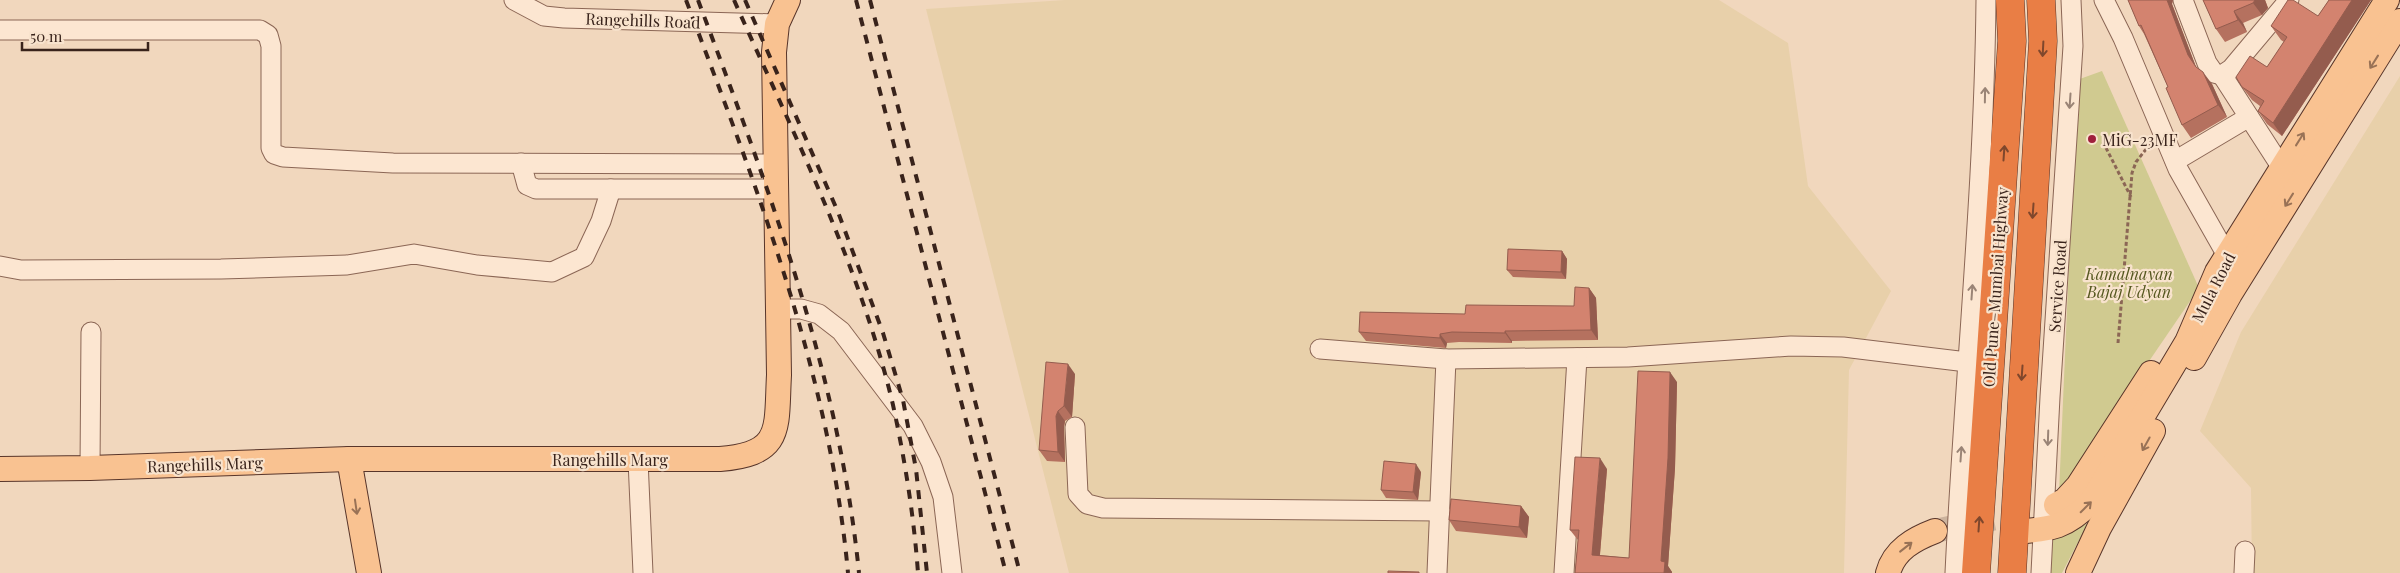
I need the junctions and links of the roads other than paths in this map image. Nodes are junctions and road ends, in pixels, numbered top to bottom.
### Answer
1 (514, 0) edge
2 (788, 0) edge
3 (1986, 0) edge
4 (2010, 0) edge
5 (2041, 0) edge
6 (2072, 0) edge
7 (2104, 0) edge
8 (2183, 0) edge
9 (2387, 0) edge
10 (2285, 2) edge
11 (2400, 21) edge
12 (777, 24) junction
13 (0, 30) edge
14 (2222, 75) junction
15 (2249, 116) junction
16 (2175, 161) junction
17 (521, 163) junction
18 (776, 164) junction
19 (2282, 168) junction
20 (611, 189) junction
21 (776, 189) junction
22 (2228, 255) junction
23 (0, 266) edge
24 (2238, 280) junction
25 (2208, 292) junction
26 (778, 309) junction
27 (91, 332) dead end
28 (1320, 349) dead end
29 (1577, 358) junction
30 (1446, 359) junction
31 (1967, 362) junction
32 (1075, 427) dead end
33 (349, 459) junction
34 (638, 460) junction
35 (90, 468) junction
36 (0, 469) edge
37 (2056, 505) tunnel mouth
38 (1440, 511) junction
39 (2044, 530) junction
40 (1935, 531) tunnel mouth
41 (2013, 532) junction
42 (2245, 551) dead end
43 (368, 573) edge
44 (643, 573) edge
45 (952, 573) edge
46 (1437, 573) edge
47 (1564, 573) edge
48 (1888, 573) edge
49 (1955, 573) edge
50 (1976, 573) edge
51 (2012, 573) edge
52 (2041, 573) edge
53 (2078, 573) edge
54 (2244, 573) edge

1 - 12 street, Rangehills Road
2 - 12 main road, Rangehills Marg
31 -> 3 street
50 -> 4 highway, Old Pune–Mumbai Highway
5 -> 41 highway, Old Pune–Mumbai Highway
6 -> 39 street, Service Road
7 - 16 street
8 - 14 street
19 -> 9 main road, Mula Road
10 - 14 street
11 -> 24 main road
12 - 18 main road, Rangehills Marg
13 - 17 street
14 - 15 street
15 - 16 street
15 - 19 street
16 - 22 street
17 - 18 street
17 - 20 street
18 - 21 main road, Rangehills Marg
19 - 22 main road, Mula Road
20 - 21 street
20 - 23 street
21 - 26 main road, Rangehills Marg
22 - 24 street
22 - 25 main road, Mula Road
24 -> 53 main road
25 - 37 main road
39 -> 25 main road, Mula Road
26 - 34 main road, Rangehills Marg
26 - 45 street
27 - 35 street
28 - 30 street
29 - 30 street
29 - 31 street
29 - 47 street
30 - 38 street
49 -> 31 street
32 - 38 street
33 - 34 main road, Rangehills Marg
33 - 35 main road, Rangehills Marg
33 -> 43 main road
34 - 44 street
35 - 36 main road, Rangehills Marg
38 - 46 street
39 - 41 main road, Mula Road
39 - 52 street, Service Road
48 -> 40 main road
41 - 51 highway, Old Pune–Mumbai Highway
42 - 54 street

